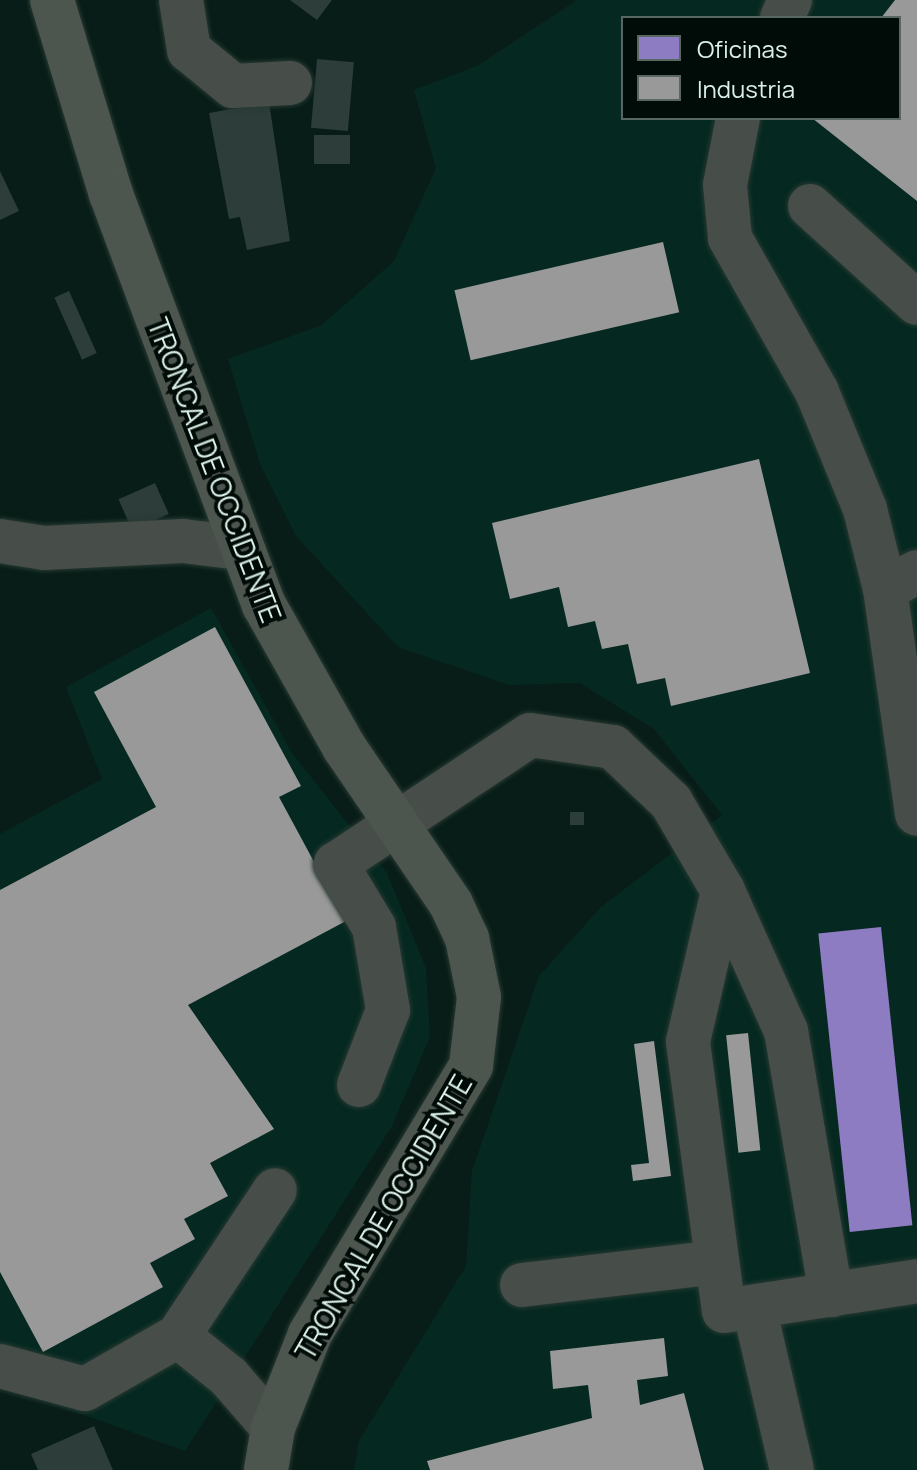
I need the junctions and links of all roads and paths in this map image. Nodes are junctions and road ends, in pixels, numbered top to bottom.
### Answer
1 (181, 0) edge
2 (57, 2) edge
3 (290, 83) dead end
4 (738, 120) edge
5 (810, 206) dead end
6 (917, 303) edge
7 (0, 541) edge
8 (240, 548) junction
9 (901, 580) edge
10 (917, 814) edge
11 (395, 820) junction
12 (723, 891) junction
13 (359, 1085) dead end
14 (275, 1190) dead end
15 (717, 1262) junction
16 (917, 1281) edge
17 (522, 1285) dead end
18 (831, 1295) junction
19 (754, 1307) junction
20 (178, 1336) junction
21 (0, 1366) edge
22 (269, 1449) edge
23 (792, 1470) edge

1 - 3 lane
2 - 8 main road, TRONCAL DE OCCIDENTE
4 - 9 lane
5 - 6 lane
7 - 8 lane
8 - 11 main road, TRONCAL DE OCCIDENTE
9 - 10 lane
11 - 12 lane
11 - 13 lane
11 - 22 main road, TRONCAL DE OCCIDENTE
12 - 15 lane
12 - 18 lane
14 - 20 lane
15 - 17 lane
15 - 19 lane
16 - 18 lane
18 - 19 lane
19 - 23 lane
20 - 21 lane
20 - 22 lane

